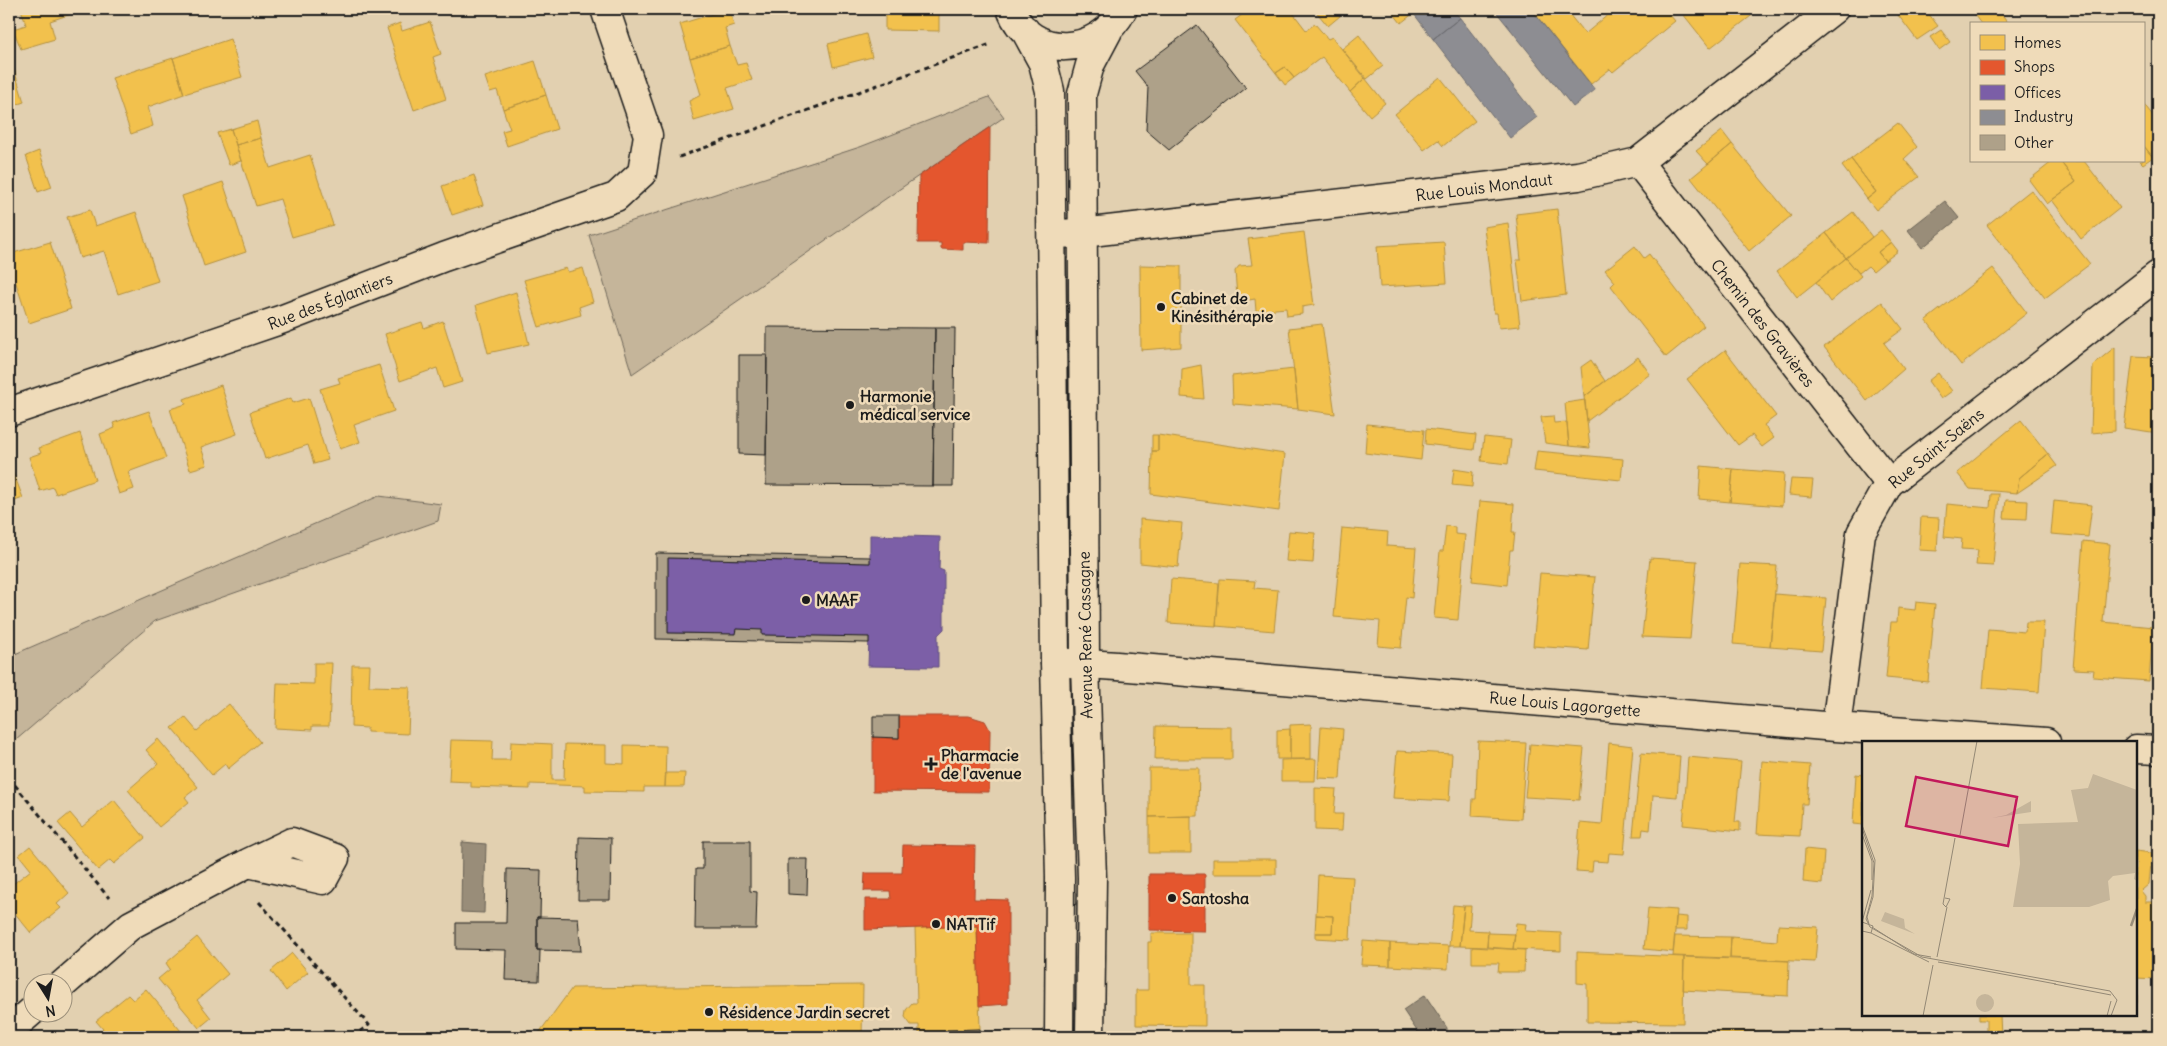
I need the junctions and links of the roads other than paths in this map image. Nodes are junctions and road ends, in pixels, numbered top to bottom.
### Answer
1 (605, 9) edge
2 (1834, 9) edge
3 (1018, 19) edge
4 (1116, 20) edge
5 (1638, 162) junction
6 (1082, 233) junction
7 (1053, 234) junction
8 (2158, 275) edge
9 (9, 412) edge
10 (1889, 483) junction
11 (1055, 662) junction
12 (1085, 664) junction
13 (1836, 727) junction
14 (2032, 741) edge
15 (2137, 749) edge
16 (2158, 750) edge
17 (240, 867) road end
18 (72, 976) edge
19 (22, 1020) edge
20 (9, 1031) edge
21 (1059, 1037) edge
22 (1090, 1037) edge

1 - 9 street, Rue des Églantiers
2 - 5 street, Rue Louis Mondaut
3 - 4 street, Avenue René Cassagne
3 - 7 street, Avenue René Cassagne
4 - 6 street, Avenue René Cassagne
5 - 6 street, Rue Louis Mondaut
5 - 10 street, Chemin des Gravières
6 - 7 street
6 - 12 street, Avenue René Cassagne
7 - 11 street, Avenue René Cassagne
8 - 10 street, Rue Saint-Saëns
10 - 13 street, Rue Saint-Saëns
11 - 12 street, Rue Louis Lagorgette
11 - 21 street, Avenue René Cassagne
12 - 13 street, Rue Louis Lagorgette
12 - 22 street, Avenue René Cassagne
13 - 14 street, Rue Louis Lagorgette
15 - 16 street
17 - 18 street
19 - 20 street

